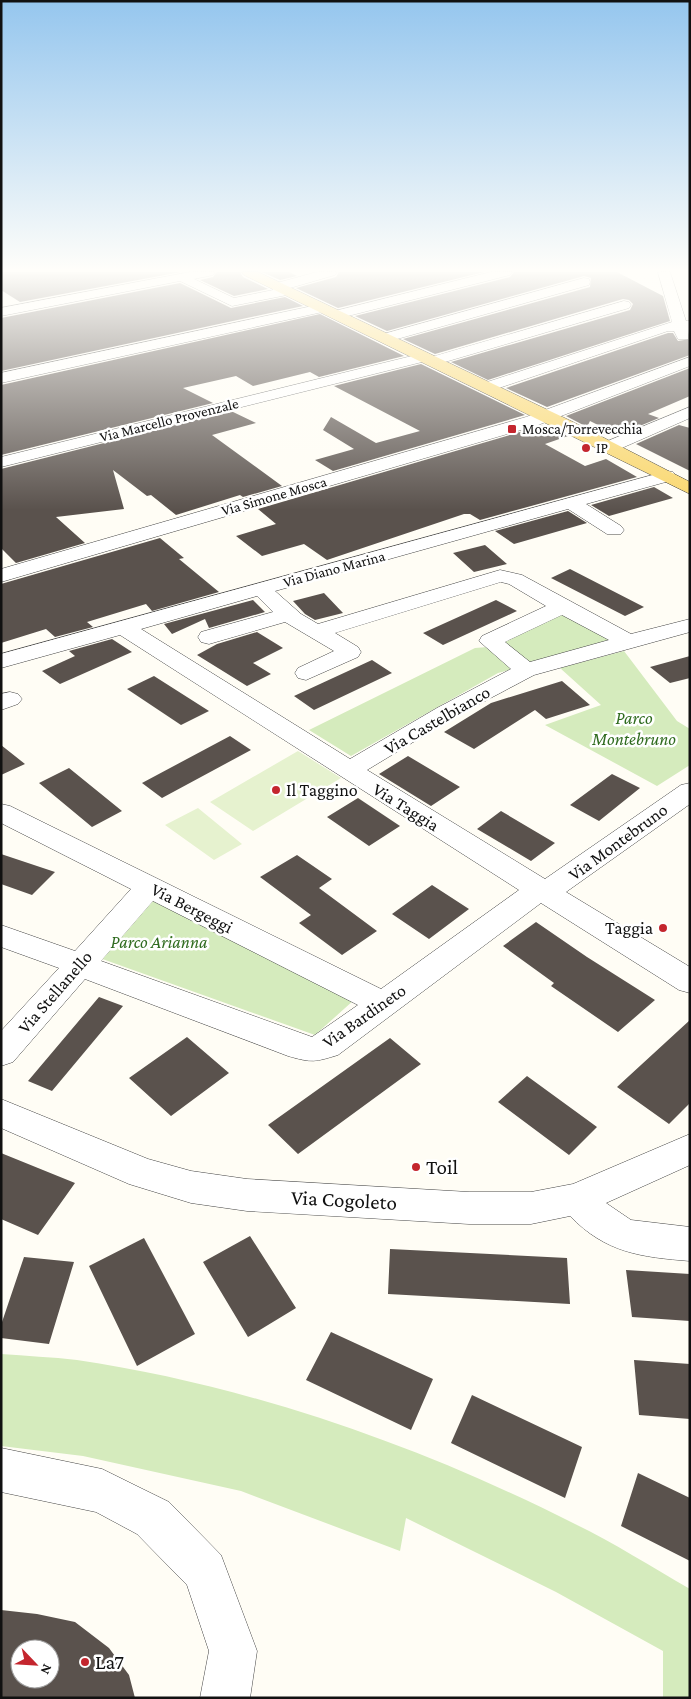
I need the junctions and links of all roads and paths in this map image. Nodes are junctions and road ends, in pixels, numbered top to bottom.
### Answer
1 (123, 351) edge
2 (412, 351) edge
3 (455, 351) edge
4 (611, 351) edge
5 (428, 359) junction
6 (690, 361) edge
7 (1, 378) edge
8 (487, 387) junction
9 (690, 412) edge
10 (546, 416) junction
11 (608, 447) junction
12 (1, 462) edge
13 (667, 476) junction
14 (689, 488) edge
15 (571, 503) junction
16 (614, 530) dead end
17 (1, 576) edge
18 (261, 589) junction
19 (562, 606) junction
20 (287, 615) junction
21 (690, 625) edge
22 (125, 628) junction
23 (317, 631) junction
24 (209, 637) dead end
25 (627, 641) junction
26 (1, 661) edge
27 (526, 670) junction
28 (306, 674) dead end
29 (348, 771) junction
30 (690, 791) edge
31 (1, 812) edge
32 (150, 886) junction
33 (545, 891) junction
34 (2, 928) edge
35 (80, 963) junction
36 (690, 982) edge
37 (383, 1004) junction
38 (1, 1053) edge
39 (1, 1113) edge
40 (690, 1149) edge
41 (577, 1199) junction
42 (690, 1244) edge
43 (1, 1470) edge
44 (225, 1698) edge

1 - 7 street
2 - 5 main road
3 - 5 street, Via Marcello Provenzale
4 - 8 street
5 - 8 main road
5 - 12 street, Via Marcello Provenzale
6 - 10 street, Via Simone Mosca
8 - 10 main road
9 - 11 street
10 - 11 main road
10 - 17 street, Via Simone Mosca
11 - 13 main road
13 - 14 main road
13 - 15 street, Via Diano Marina
15 - 16 street
15 - 18 street, Via Diano Marina
18 - 20 street
18 - 22 street, Via Diano Marina
19 - 23 street
19 - 25 street
19 - 27 street
20 - 23 street
20 - 24 street
21 - 25 street, Via Castelbianco
22 - 26 street, Via Diano Marina
22 - 29 street, Via Taggia
23 - 28 street
25 - 27 street, Via Castelbianco
27 - 29 street, Via Castelbianco
29 - 33 street, Via Taggia
30 - 33 street, Via Montebruno
31 - 32 street, Via Bergeggi
32 - 35 street, Via Stellanello
32 - 37 street, Via Bergeggi
33 - 36 street, Via Taggia
33 - 37 street, Via Bardineto
34 - 35 street, Via Bardineto
35 - 37 street, Via Bardineto
35 - 38 street, Via Stellanello
39 - 41 street, Via Cogoleto
40 - 41 street, Via Cogoleto
41 - 42 street
43 - 44 street

